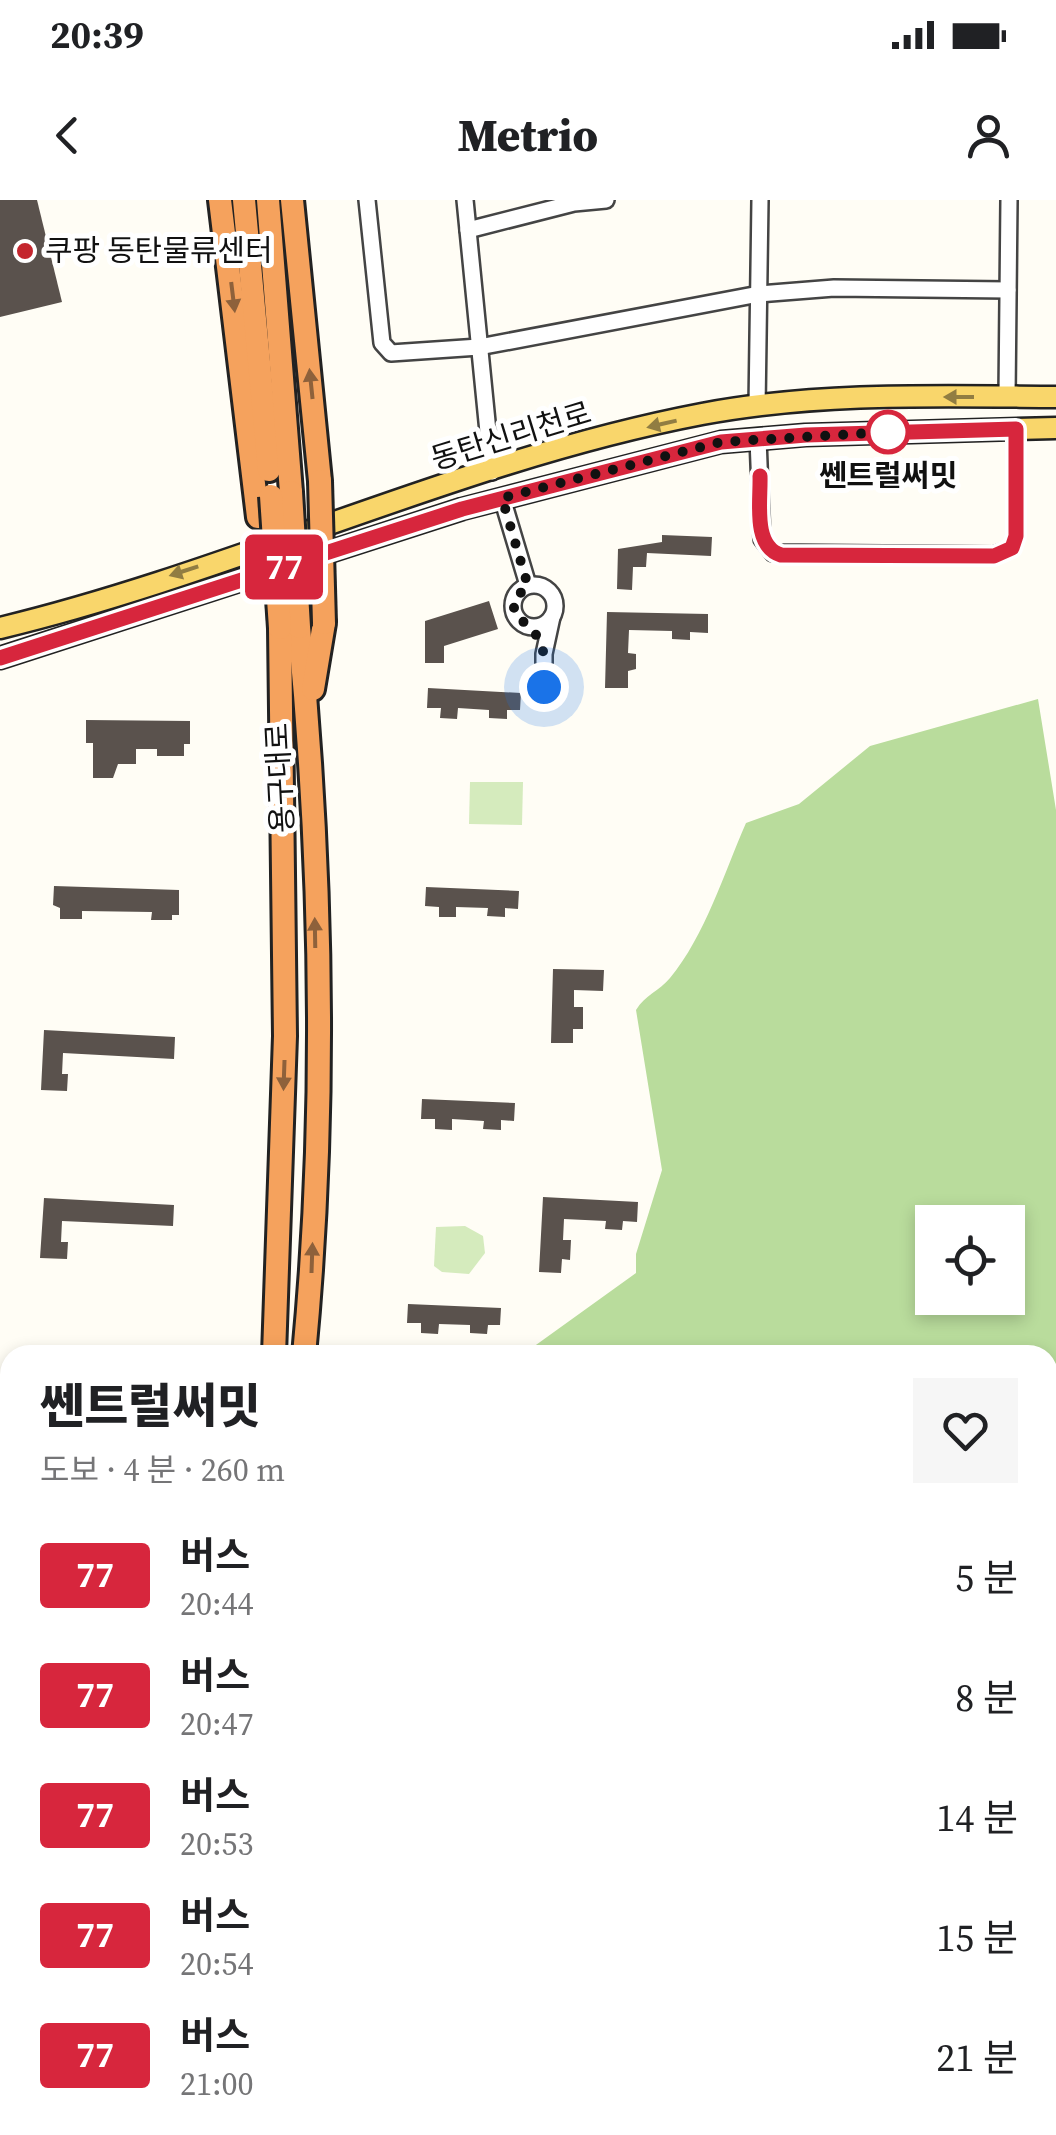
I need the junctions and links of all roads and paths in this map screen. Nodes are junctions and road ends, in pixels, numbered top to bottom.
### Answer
1 (220, 200) edge
2 (244, 200) edge
3 (268, 200) edge
4 (292, 200) edge
5 (368, 200) edge
6 (465, 200) edge
7 (606, 200) edge
8 (760, 200) edge
9 (1009, 200) edge
10 (468, 230) junction
11 (1008, 290) junction
12 (759, 294) junction
13 (479, 347) junction
14 (1007, 396) junction
15 (1056, 397) edge
16 (758, 407) junction
17 (1056, 428) edge
18 (1016, 429) junction
19 (758, 439) junction
20 (492, 472) junction
21 (273, 496) junction
22 (502, 498) junction
23 (528, 586) junction
24 (552, 616) junction
25 (528, 626) junction
26 (0, 628) edge
27 (282, 628) junction
28 (544, 654) junction
29 (0, 658) edge
30 (544, 687) dead end
31 (308, 716) junction
32 (274, 1345) edge
33 (305, 1345) edge

1 -> 21 highway
2 - 21 highway, 용구대로
3 - 21 highway, 용구대로
31 -> 4 highway, bridge
5 - 13 street
6 - 10 street
7 - 10 street
8 - 12 street
9 - 11 street
10 - 13 street
11 - 12 street
11 - 14 street
12 - 13 street
12 - 16 street
13 - 20 street
14 - 15 main road, 동탄신리천로
14 -> 16 main road, 동탄신리천로
16 -> 20 main road, 동탄신리천로
17 - 18 main road, 동탄신리천로
18 - 19 main road, 동탄신리천로
18 - 19 street
19 - 22 main road, 동탄신리천로
20 - 22 main road
20 -> 26 main road, 동탄신리천로
21 - 27 highway, 용구대로, bridge
21 - 27 highway
22 - 23 street
22 - 29 main road, 동탄신리천로
23 - 24 street
23 - 25 street
24 - 25 street
24 - 28 street
25 - 28 street
27 - 31 highway, 용구대로
27 -> 32 highway, 용구대로
28 - 30 street
33 -> 31 highway, 용구대로

